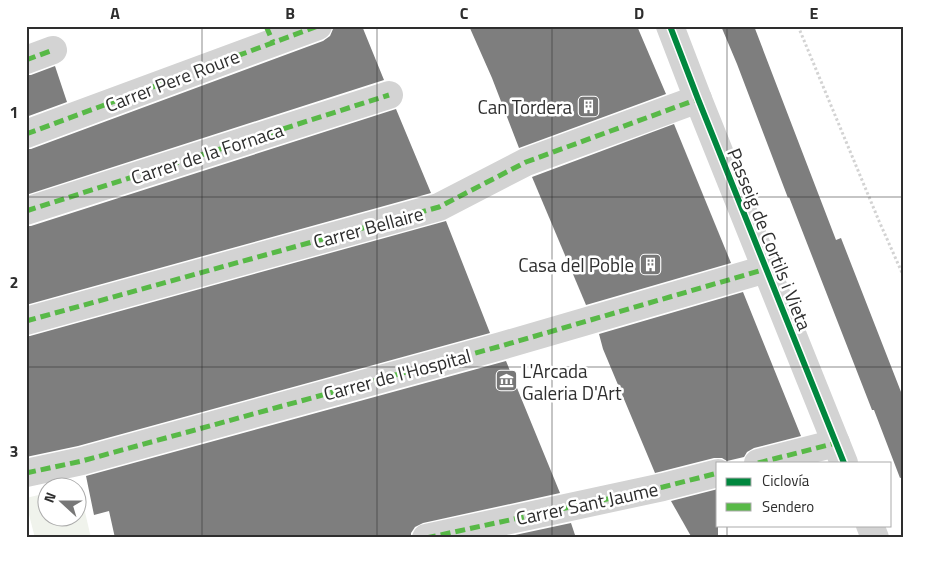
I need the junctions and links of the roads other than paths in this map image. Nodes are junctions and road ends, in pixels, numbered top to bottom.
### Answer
1 (318, 26) edge
2 (670, 26) edge
3 (269, 34) edge
4 (53, 50) dead end
5 (26, 60) edge
6 (389, 96) dead end
7 (698, 99) junction
8 (26, 134) edge
9 (26, 211) edge
10 (766, 269) junction
11 (26, 321) edge
12 (840, 453) edge
13 (766, 462) edge
14 (26, 473) edge
15 (716, 474) edge
16 (870, 526) edge
17 (426, 538) edge
18 (875, 538) edge

1 - 3 street, Carrer Pere Roure
2 - 7 street, Passeig de Cortils i Vieta
3 - 8 street, Carrer Pere Roure
4 - 5 street
6 - 9 street, Carrer de la Fornaca
7 - 10 street, Passeig de Cortils i Vieta
7 - 11 street, Carrer Bellaire
10 - 12 street, Passeig de Cortils i Vieta
10 - 14 street, Carrer de l'Hospital
12 - 13 street
15 - 17 street, Carrer Sant Jaume
16 - 18 street

